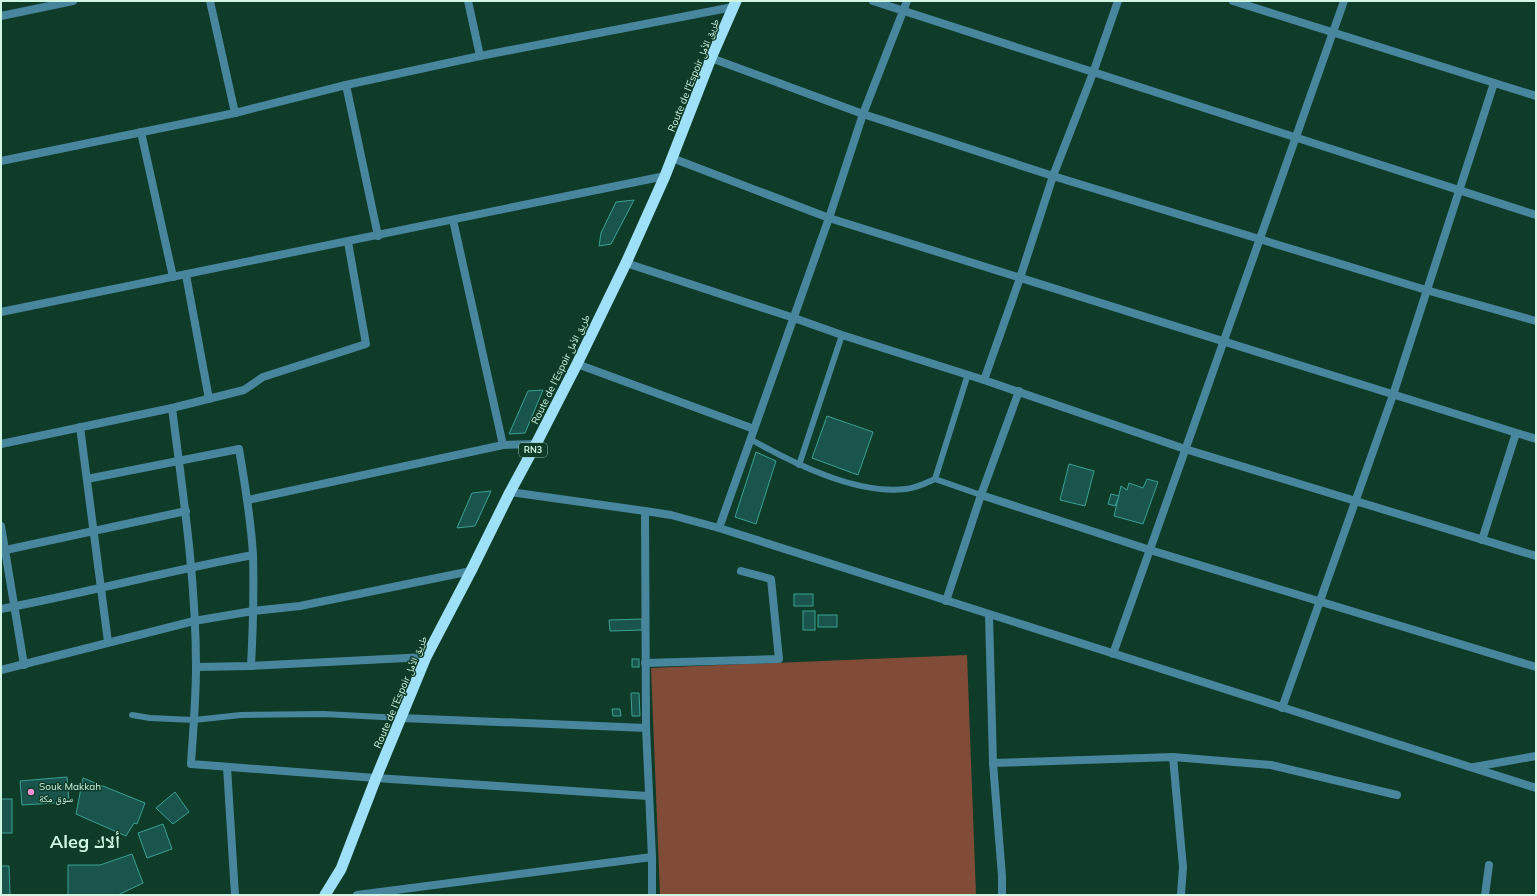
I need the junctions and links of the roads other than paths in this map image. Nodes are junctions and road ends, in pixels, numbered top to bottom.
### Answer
1 (73, 1) edge
2 (210, 1) edge
3 (468, 1) edge
4 (873, 1) edge
5 (907, 1) edge
6 (1118, 1) edge
7 (1234, 1) edge
8 (1344, 1) edge
9 (735, 4) edge
10 (903, 11) junction
11 (1, 16) edge
12 (1332, 32) junction
13 (480, 56) junction
14 (711, 58) junction
15 (1093, 73) junction
16 (1494, 83) junction
17 (346, 85) junction
18 (1536, 96) edge
19 (235, 113) junction
20 (863, 114) junction
21 (141, 132) junction
22 (1295, 138) junction
23 (672, 158) junction
24 (1, 161) edge
25 (665, 176) junction
26 (1053, 176) junction
27 (1459, 190) junction
28 (1536, 215) edge
29 (829, 218) junction
30 (454, 220) junction
31 (378, 236) junction
32 (1259, 238) junction
33 (348, 242) junction
34 (626, 263) junction
35 (186, 275) junction
36 (173, 277) junction
37 (1020, 278) junction
38 (1426, 290) junction
39 (1, 312) edge
40 (794, 318) junction
41 (1536, 321) edge
42 (842, 335) junction
43 (1223, 341) junction
44 (577, 364) junction
45 (968, 374) junction
46 (984, 380) junction
47 (1019, 391) junction
48 (1393, 395) junction
49 (210, 399) junction
50 (172, 408) junction
51 (80, 428) junction
52 (754, 429) junction
53 (1516, 432) junction
54 (750, 439) junction
55 (1536, 439) edge
56 (1, 444) edge
57 (536, 444) junction
58 (503, 445) junction
59 (1185, 449) junction
60 (179, 461) junction
61 (800, 465) junction
62 (87, 479) junction
63 (935, 479) junction
64 (510, 492) junction
65 (981, 495) junction
66 (248, 500) junction
67 (1356, 502) junction
68 (186, 511) junction
69 (645, 511) junction
70 (1, 526) edge
71 (719, 528) junction
72 (94, 531) junction
73 (1482, 540) junction
74 (3, 550) edge
75 (1150, 550) junction
76 (253, 555) junction
77 (1536, 556) edge
78 (191, 567) junction
79 (471, 571) junction
80 (741, 571) dead end
81 (101, 589) junction
82 (946, 601) junction
83 (1320, 602) junction
84 (15, 606) junction
85 (1, 609) edge
86 (253, 611) junction
87 (989, 615) junction
88 (194, 621) junction
89 (108, 642) junction
90 (1113, 654) junction
91 (426, 657) junction
92 (645, 663) junction
93 (24, 665) junction
94 (251, 666) junction
95 (196, 667) junction
96 (1536, 667) edge
97 (1, 670) edge
98 (1282, 708) junction
99 (132, 715) dead end
100 (401, 718) junction
101 (194, 720) junction
102 (646, 728) junction
103 (1536, 756) edge
104 (1173, 757) junction
105 (993, 763) junction
106 (227, 767) junction
107 (1472, 767) junction
108 (376, 778) junction
109 (1536, 788) edge
110 (1397, 795) dead end
111 (648, 796) junction
112 (652, 857) junction
113 (1489, 866) dead end
114 (235, 895) edge
115 (325, 895) edge
116 (357, 895) edge
117 (652, 895) edge
118 (1002, 895) edge
119 (1181, 895) edge
120 (1485, 895) edge

1 - 11 street
2 - 19 street
3 - 13 street
4 - 10 street
5 - 10 street
6 - 15 street
7 - 12 street
8 - 12 street
9 - 13 street
9 - 14 highway, Route de l’Espoir طريق الأمل / RN3
10 - 15 street
10 - 20 street
12 - 16 street
12 - 22 street
13 - 17 street
14 - 20 street
14 - 23 highway, Route de l’Espoir طريق الأمل / RN3
15 - 22 street
15 - 26 street
16 - 18 street
16 - 27 street
17 - 19 street
17 - 31 street
19 - 21 street
20 - 26 street
20 - 29 street
21 - 24 street
21 - 36 street
22 - 27 street
22 - 32 street
23 - 25 highway, Route de l’Espoir طريق الأمل / RN3
23 - 29 street
25 - 30 street
25 - 34 highway, Route de l’Espoir طريق الأمل / RN3
26 - 32 street
26 - 37 street
27 - 28 street
27 - 38 street
29 - 37 street
29 - 40 street
30 - 31 street
30 - 58 street
31 - 33 street
32 - 38 street
32 - 43 street
33 - 35 street
33 - 49 street
34 - 40 street
34 - 44 highway, Route de l’Espoir طريق الأمل / RN3
35 - 36 street
35 - 49 street
36 - 39 street
37 - 43 street
37 - 46 street
38 - 41 street
38 - 48 street
40 - 42 street
40 - 52 street
42 - 45 street
42 - 61 lane
43 - 48 street
43 - 59 street
44 - 52 street
44 - 57 highway, Route de l’Espoir طريق الأمل / RN3
45 - 46 street
45 - 63 lane
46 - 47 street
47 - 59 street
47 - 65 street
48 - 53 street
48 - 67 street
49 - 50 street
50 - 51 street
50 - 60 street
51 - 56 street
51 - 62 street
52 - 54 street
53 - 55 street
53 - 73 street
54 - 61 lane
54 - 71 street
57 - 58 street
57 - 64 highway, Route de l’Espoir طريق الأمل / RN3
58 - 66 street
59 - 67 street
59 - 75 street
60 - 62 street
60 - 66 street
60 - 68 street
61 - 63 lane
62 - 72 street
63 - 65 lane
64 - 69 street
64 - 79 highway, Route de l’Espoir طريق الأمل / RN3
65 - 75 street
65 - 82 street
66 - 76 street
67 - 73 street
67 - 83 street
68 - 72 street
68 - 78 street
69 - 71 street
69 - 92 street
70 - 74 street
71 - 82 street
72 - 74 street
72 - 81 street
73 - 77 street
74 - 84 street
75 - 83 street
75 - 90 street
76 - 78 street
76 - 86 street
78 - 81 street
78 - 88 street
79 - 86 street
79 - 91 highway, Route de l’Espoir طريق الأمل / RN3
80 - 92 street
81 - 84 street
81 - 89 street
82 - 87 street
83 - 96 street
83 - 98 street
84 - 85 street
84 - 93 street
86 - 88 street
86 - 94 street
87 - 90 street
87 - 105 street
88 - 89 street
88 - 95 street
89 - 93 street
90 - 98 street
91 - 94 street
91 - 100 highway, Route de l’Espoir طريق الأمل / RN3
92 - 102 street
93 - 97 street
94 - 95 street
95 - 101 street
98 - 107 street
99 - 101 lane
100 - 101 lane
100 - 102 street
100 - 108 highway, Route de l’Espoir طريق الأمل / RN3
101 - 106 street
102 - 111 street
103 - 107 street
104 - 105 street
104 - 110 street
104 - 119 street
105 - 118 street
106 - 108 street
106 - 114 street
107 - 109 street
108 - 111 street
108 - 115 highway, Route de l’Espoir طريق الأمل / RN3
111 - 112 street
112 - 116 street
112 - 117 street
113 - 120 street

